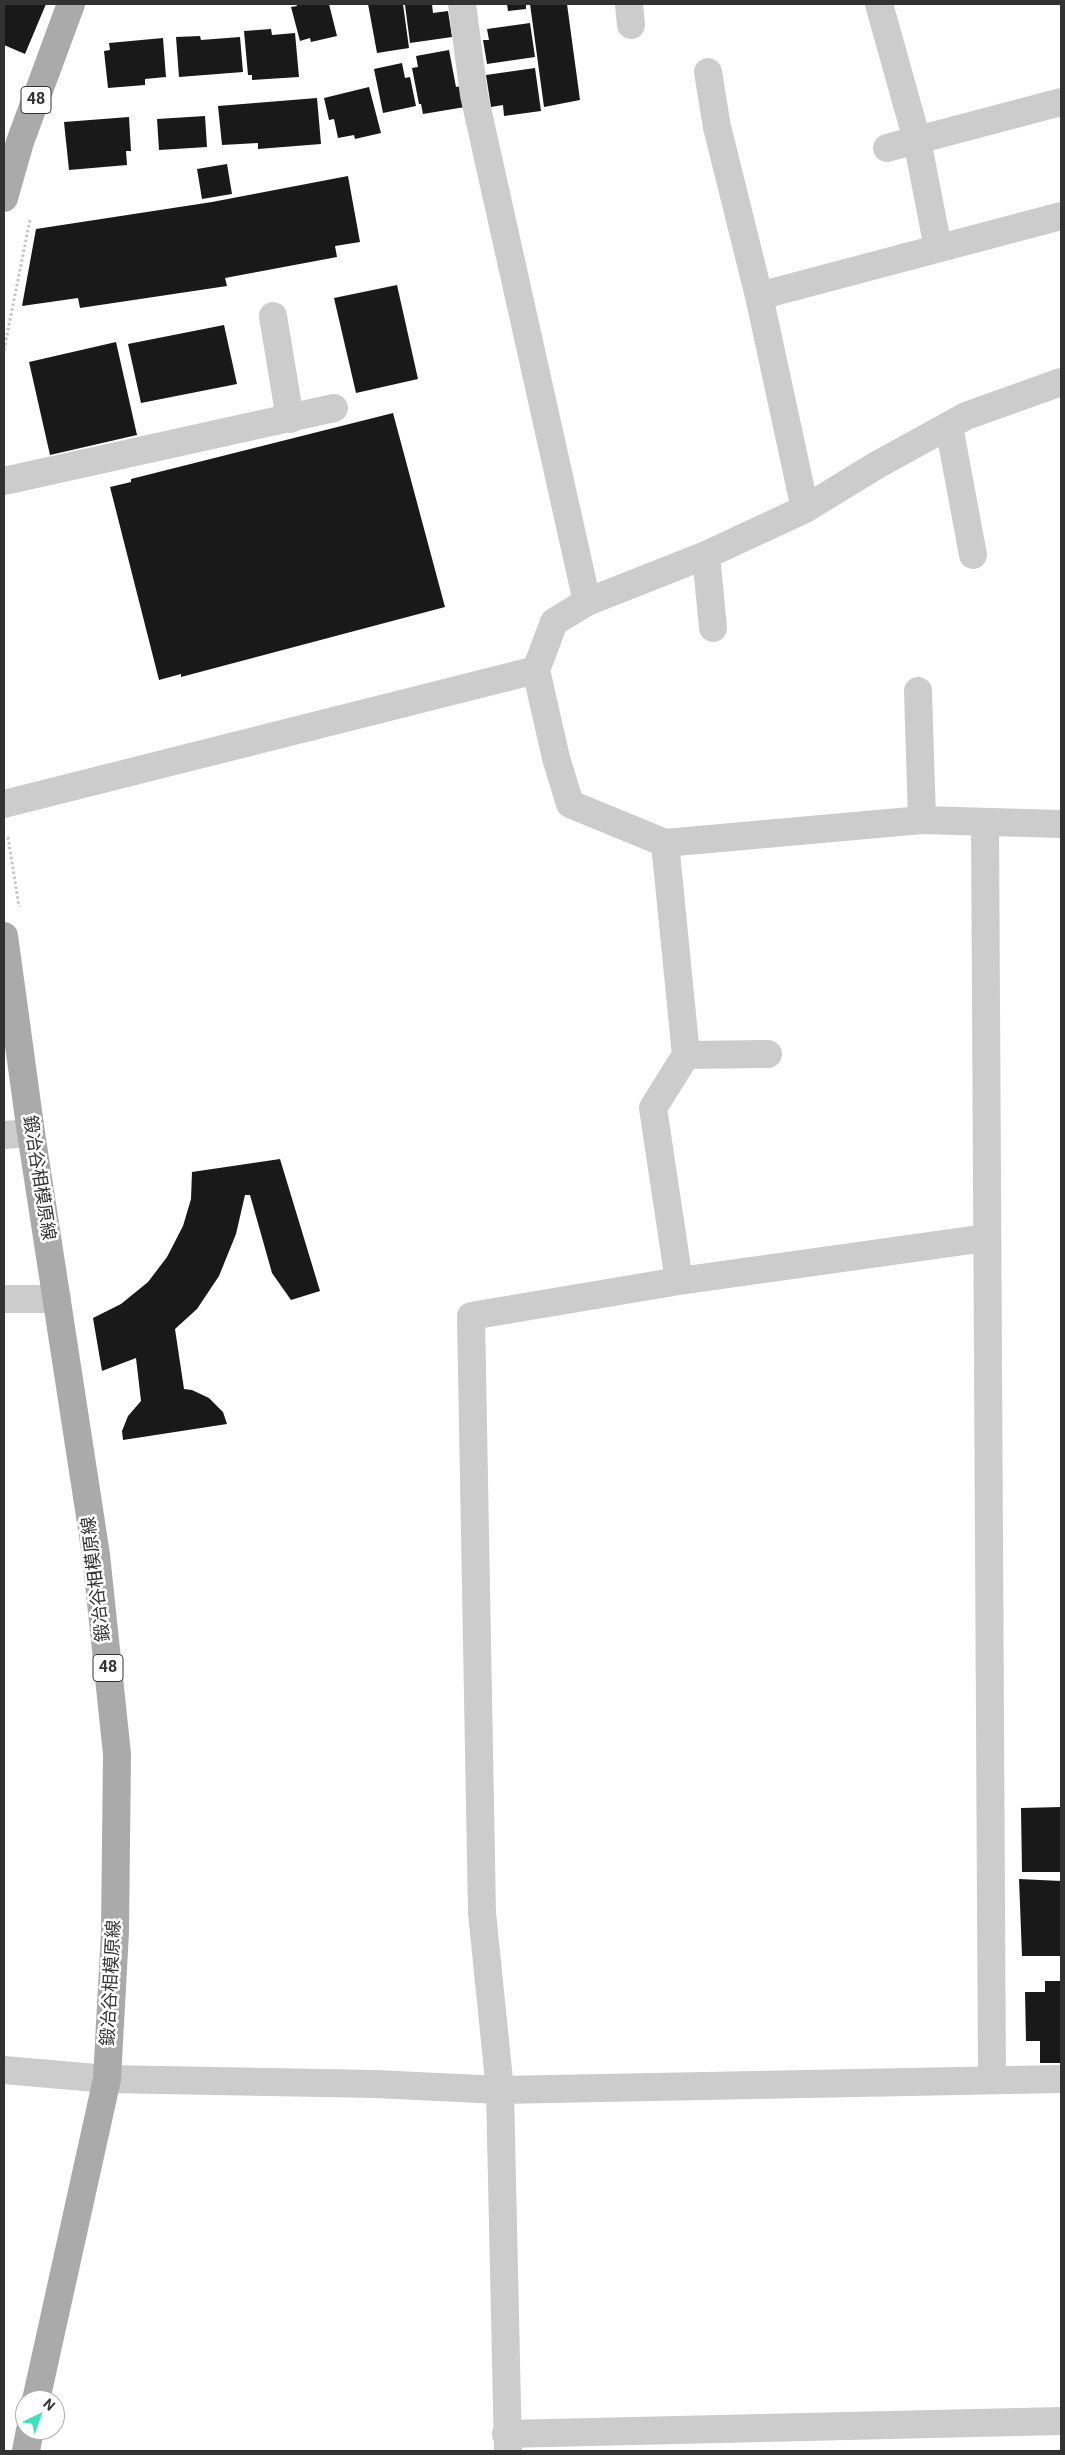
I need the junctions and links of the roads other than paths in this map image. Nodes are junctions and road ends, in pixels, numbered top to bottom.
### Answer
1 (71, 4) edge
2 (462, 4) edge
3 (879, 4) edge
4 (708, 72) dead end
5 (1061, 102) edge
6 (917, 140) junction
7 (887, 148) dead end
8 (4, 198) edge
9 (1061, 216) edge
10 (938, 248) junction
11 (759, 296) junction
12 (273, 316) dead end
13 (1061, 382) edge
14 (334, 408) dead end
15 (290, 419) junction
16 (948, 426) junction
17 (4, 481) edge
18 (805, 509) junction
19 (706, 555) junction
20 (973, 555) dead end
21 (587, 602) junction
22 (713, 628) dead end
23 (536, 670) junction
24 (918, 691) dead end
25 (4, 804) edge
26 (922, 820) junction
27 (985, 823) junction
28 (1061, 824) edge
29 (665, 842) junction
30 (4, 936) edge
31 (768, 1054) dead end
32 (686, 1055) junction
33 (31, 1133) junction
34 (4, 1135) edge
35 (986, 1238) junction
36 (679, 1281) junction
37 (57, 1299) junction
38 (4, 1300) edge
39 (4, 2070) edge
40 (107, 2079) junction
41 (992, 2079) junction
42 (1061, 2079) edge
43 (500, 2090) junction
44 (38, 2390) edge
45 (1061, 2421) edge
46 (507, 2443) edge

1 - 8 main road, 48
2 - 21 street
3 - 6 street
4 - 11 street
5 - 6 street
6 - 7 street
6 - 10 street
9 - 10 street
10 - 11 street
11 - 18 street
12 - 15 street
13 - 16 street
14 - 15 street
15 - 17 street
16 - 18 street
16 - 20 street
18 - 19 street
19 - 21 street
19 - 22 street
21 - 23 street
23 - 25 street
23 - 29 street
24 - 26 street
26 - 27 street
26 - 29 street
27 - 28 street
27 - 35 street
29 - 32 street
30 - 33 main road, 鍛冶谷相模原線 / 48
31 - 32 street
32 - 36 street
33 - 34 street
33 - 37 main road, 鍛冶谷相模原線 / 48
35 - 36 street
35 - 41 street
36 - 43 street
37 - 38 street
37 - 40 main road, 鍛冶谷相模原線 / 48
39 - 40 street
40 - 43 street
40 - 44 main road, 鍛冶谷相模原線 / 48
41 - 42 street
41 - 43 street
43 - 46 street
45 - 46 street

